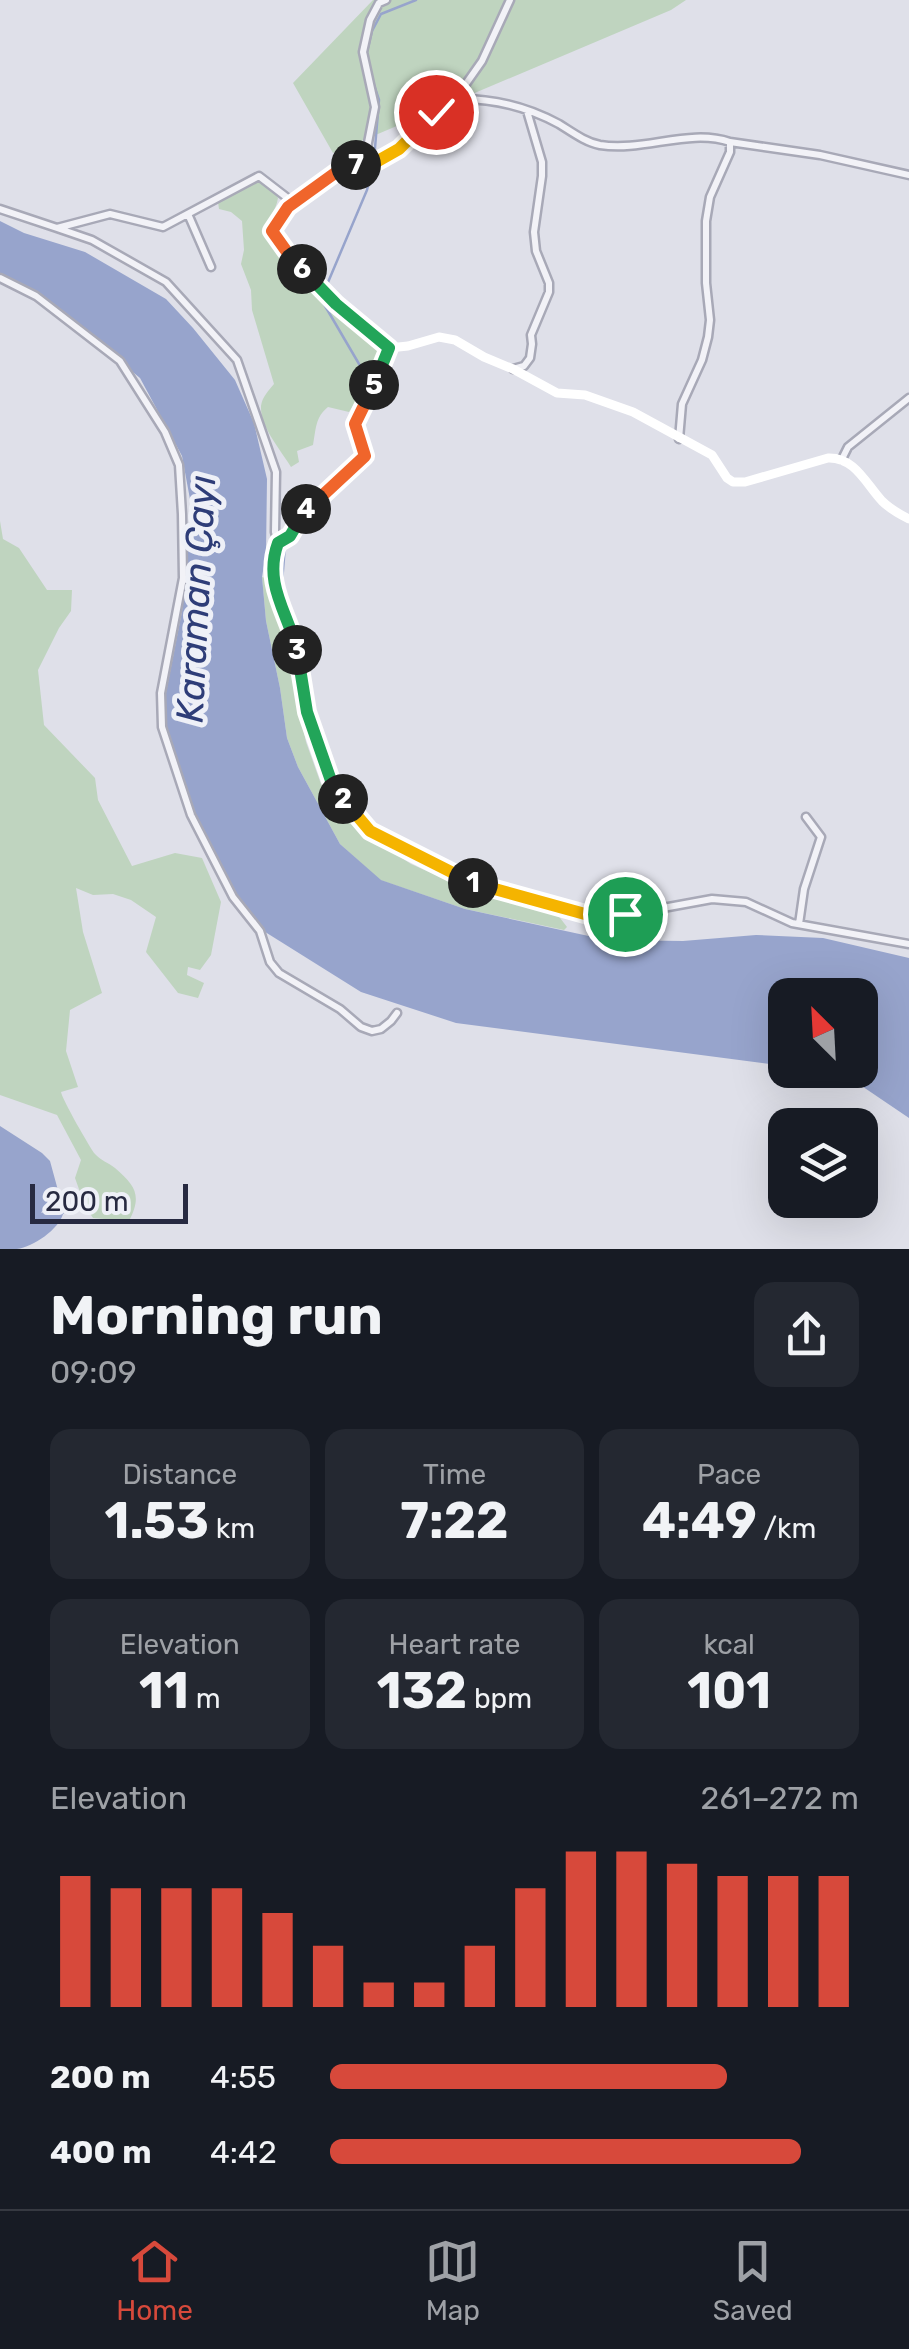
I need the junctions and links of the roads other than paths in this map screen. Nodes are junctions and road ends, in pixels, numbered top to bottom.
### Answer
1 (386, 0) edge
2 (510, 0) edge
3 (456, 98) junction
4 (526, 110) junction
5 (730, 142) junction
6 (364, 163) junction
7 (909, 175) edge
8 (294, 203) junction
9 (0, 209) edge
10 (188, 214) junction
11 (57, 228) junction
12 (211, 267) dead end
13 (0, 278) edge
14 (389, 348) junction
15 (513, 369) junction
16 (909, 398) edge
17 (680, 438) junction
18 (842, 460) junction
19 (909, 519) edge
20 (278, 543) junction
21 (183, 578) junction
22 (196, 633) dead end
23 (806, 817) dead end
24 (799, 924) junction
25 (909, 944) edge
26 (396, 1013) dead end

1 - 6 street
2 - 3 street
3 - 4 street
3 - 6 street
4 - 5 street
4 - 15 street
5 - 7 street
5 - 17 street
6 - 8 street
8 - 10 street
8 - 14 street
9 - 11 street
10 - 11 street
10 - 12 street
11 - 20 street
13 - 21 street
14 - 15 street
14 - 20 street
15 - 17 street
16 - 18 street
17 - 18 street
18 - 19 street
20 - 24 street
21 - 22 street
21 - 26 street
23 - 24 street
24 - 25 street

